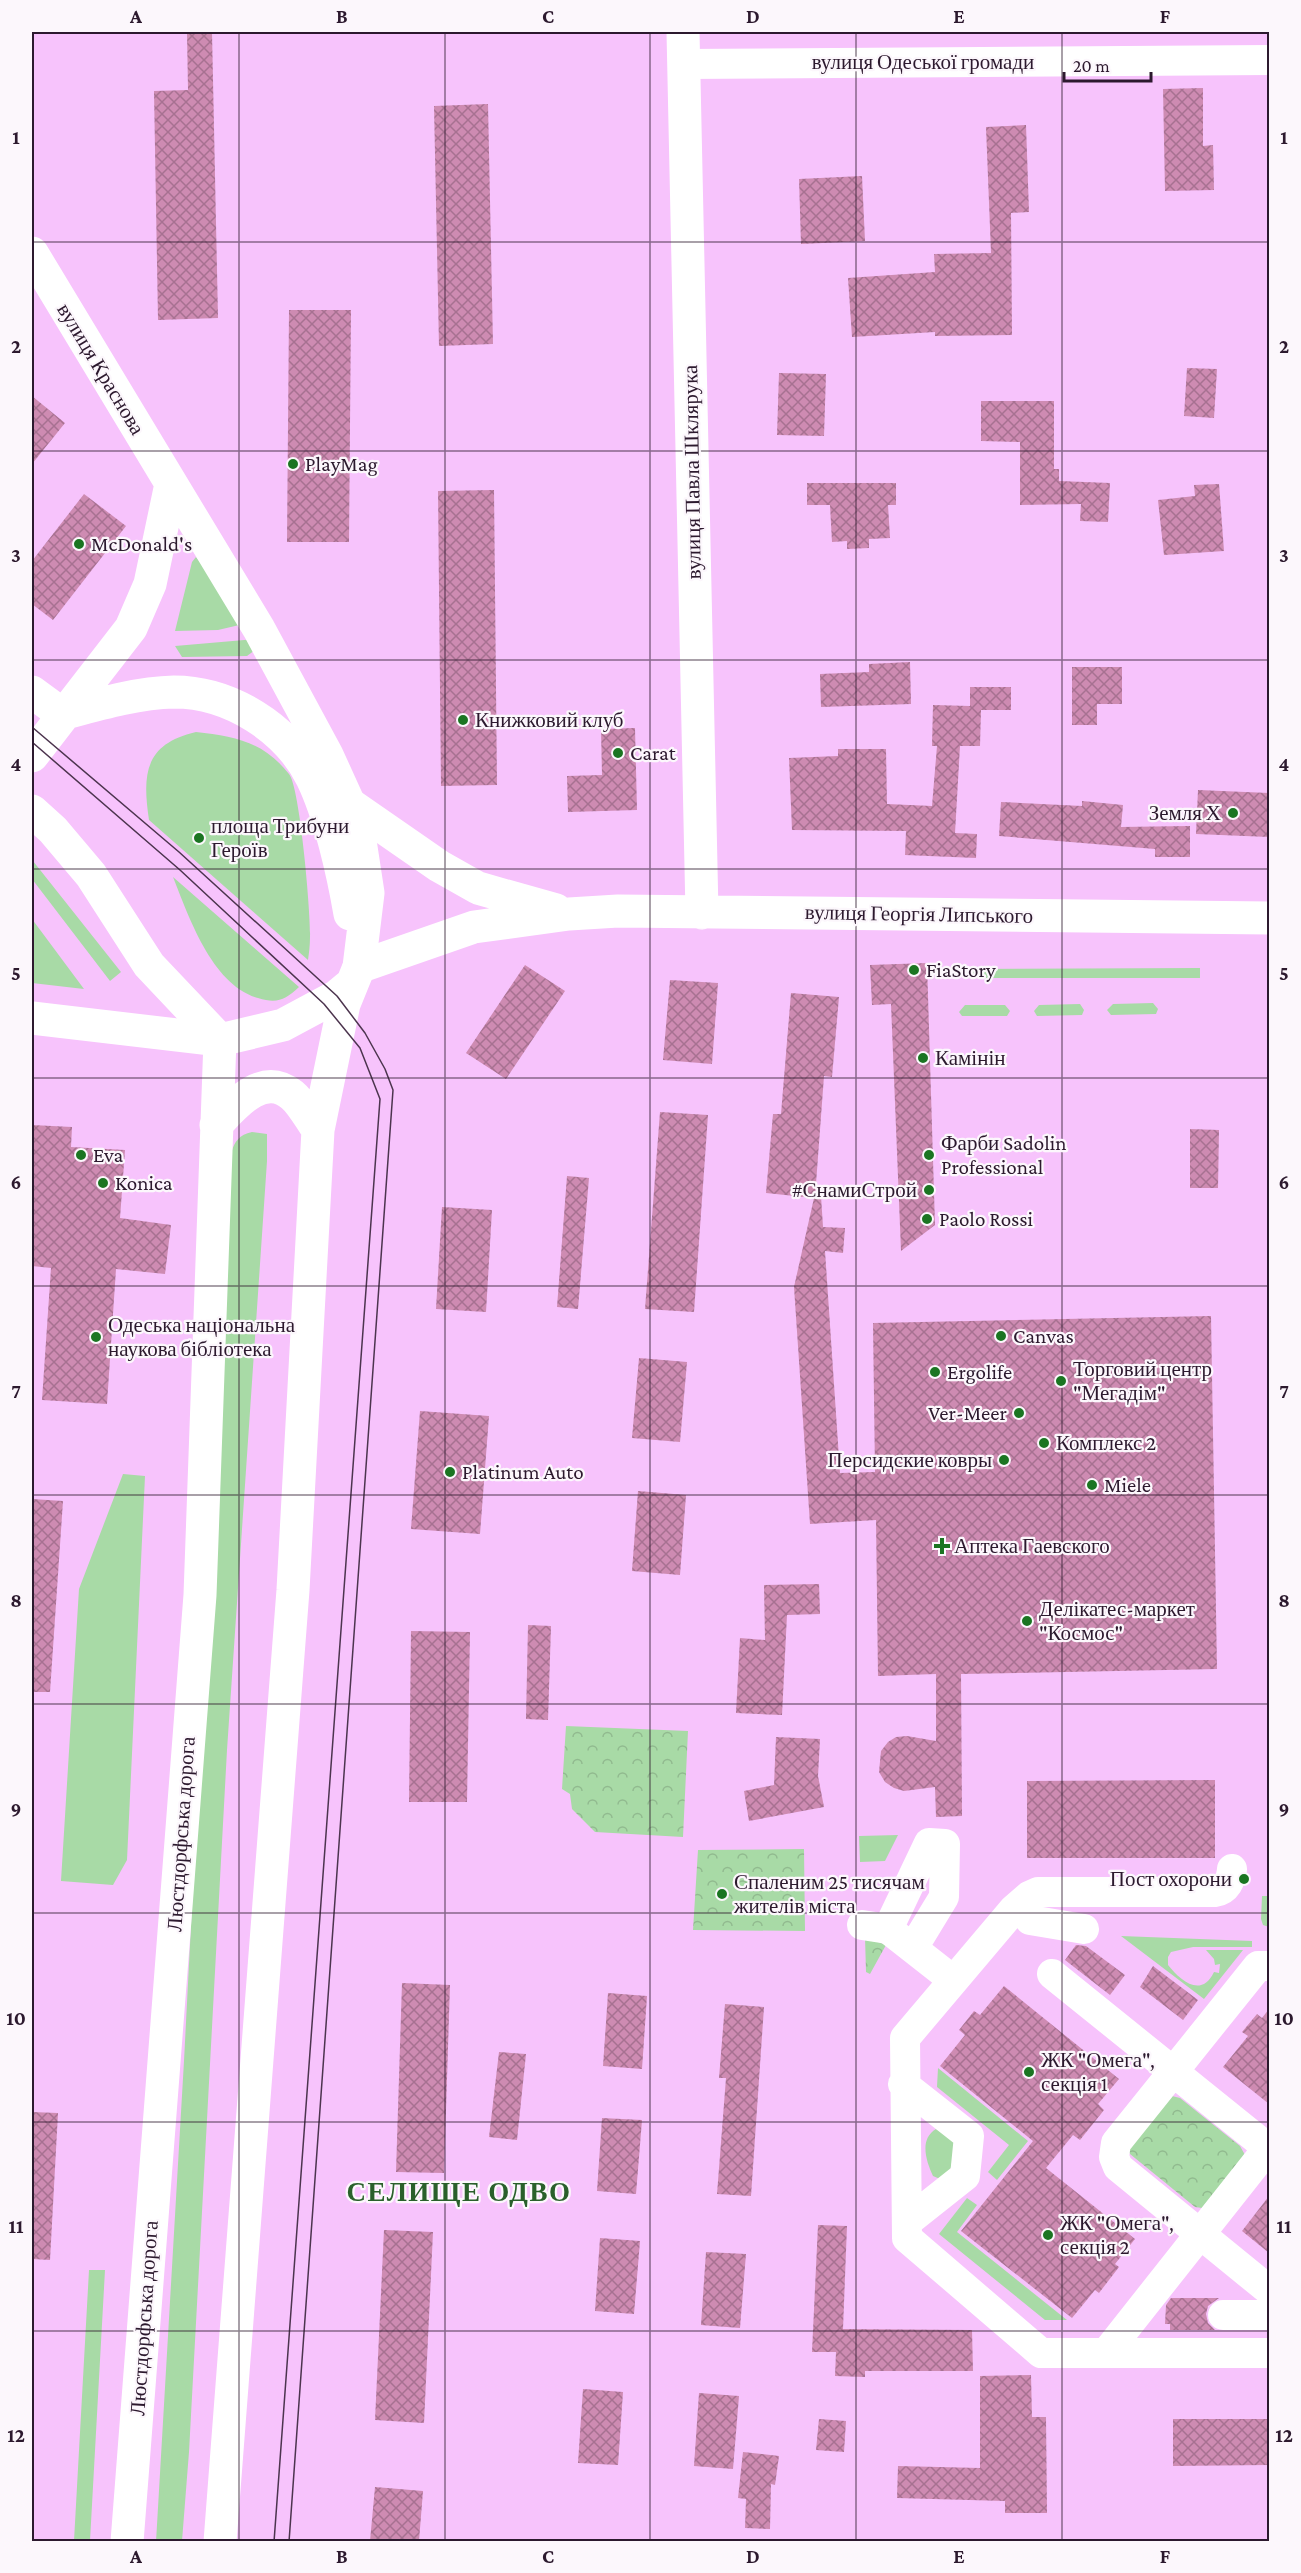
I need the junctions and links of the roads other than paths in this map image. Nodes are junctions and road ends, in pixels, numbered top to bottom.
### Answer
1 (683, 32) edge
2 (1269, 60) edge
3 (684, 64) junction
4 (32, 253) edge
5 (171, 484) junction
6 (32, 692) edge
7 (44, 738) edge
8 (312, 777) junction
9 (350, 804) junction
10 (32, 811) edge
11 (702, 913) junction
12 (569, 914) junction
13 (1269, 918) edge
14 (344, 986) junction
15 (32, 1018) edge
16 (220, 1040) junction
17 (216, 1125) junction
18 (318, 1130) junction
19 (1232, 1869) dead end
20 (1022, 1914) junction
21 (1071, 1935) dead end
22 (913, 1948) junction
23 (1269, 1966) edge
24 (1052, 1974) dead end
25 (953, 1980) junction
26 (1173, 2072) junction
27 (903, 2084) junction
28 (907, 2223) junction
29 (1199, 2234) junction
30 (1269, 2291) edge
31 (1223, 2315) dead end
32 (1269, 2315) edge
33 (1269, 2353) edge
34 (1106, 2354) junction
35 (127, 2541) edge
36 (220, 2541) edge

1 - 3 main road, вулиця Павла Шклярука
2 - 3 street, вулиця Одеської громади
3 - 11 main road, вулиця Павла Шклярука
4 - 5 main road, вулиця Краснова
5 - 7 main road
5 - 9 main road, вулиця Краснова
6 - 7 main road
7 - 8 main road
8 - 9 main road, вулиця Георгія Липського
8 - 14 main road
9 - 12 main road, вулиця Георгія Липського
9 - 14 main road
10 - 16 main road
11 - 12 main road, вулиця Георгія Липського
11 - 13 main road, вулиця Георгія Липського
12 - 14 main road, вулиця Георгія Липського
14 - 16 main road
14 - 18 main road
15 - 16 main road
16 - 17 main road, Люстдорфська дорога
17 - 18 main road
17 - 35 main road, Люстдорфська дорога
18 - 36 main road
19 - 20 street
20 - 21 street
20 - 25 street
22 - 22 street
22 - 25 street
23 - 26 street
24 - 26 street
25 - 27 street
26 - 29 street
26 - 29 street
27 - 28 street
27 - 28 street
28 - 34 street
29 - 30 street
29 - 34 street
31 - 32 street
33 - 34 street

